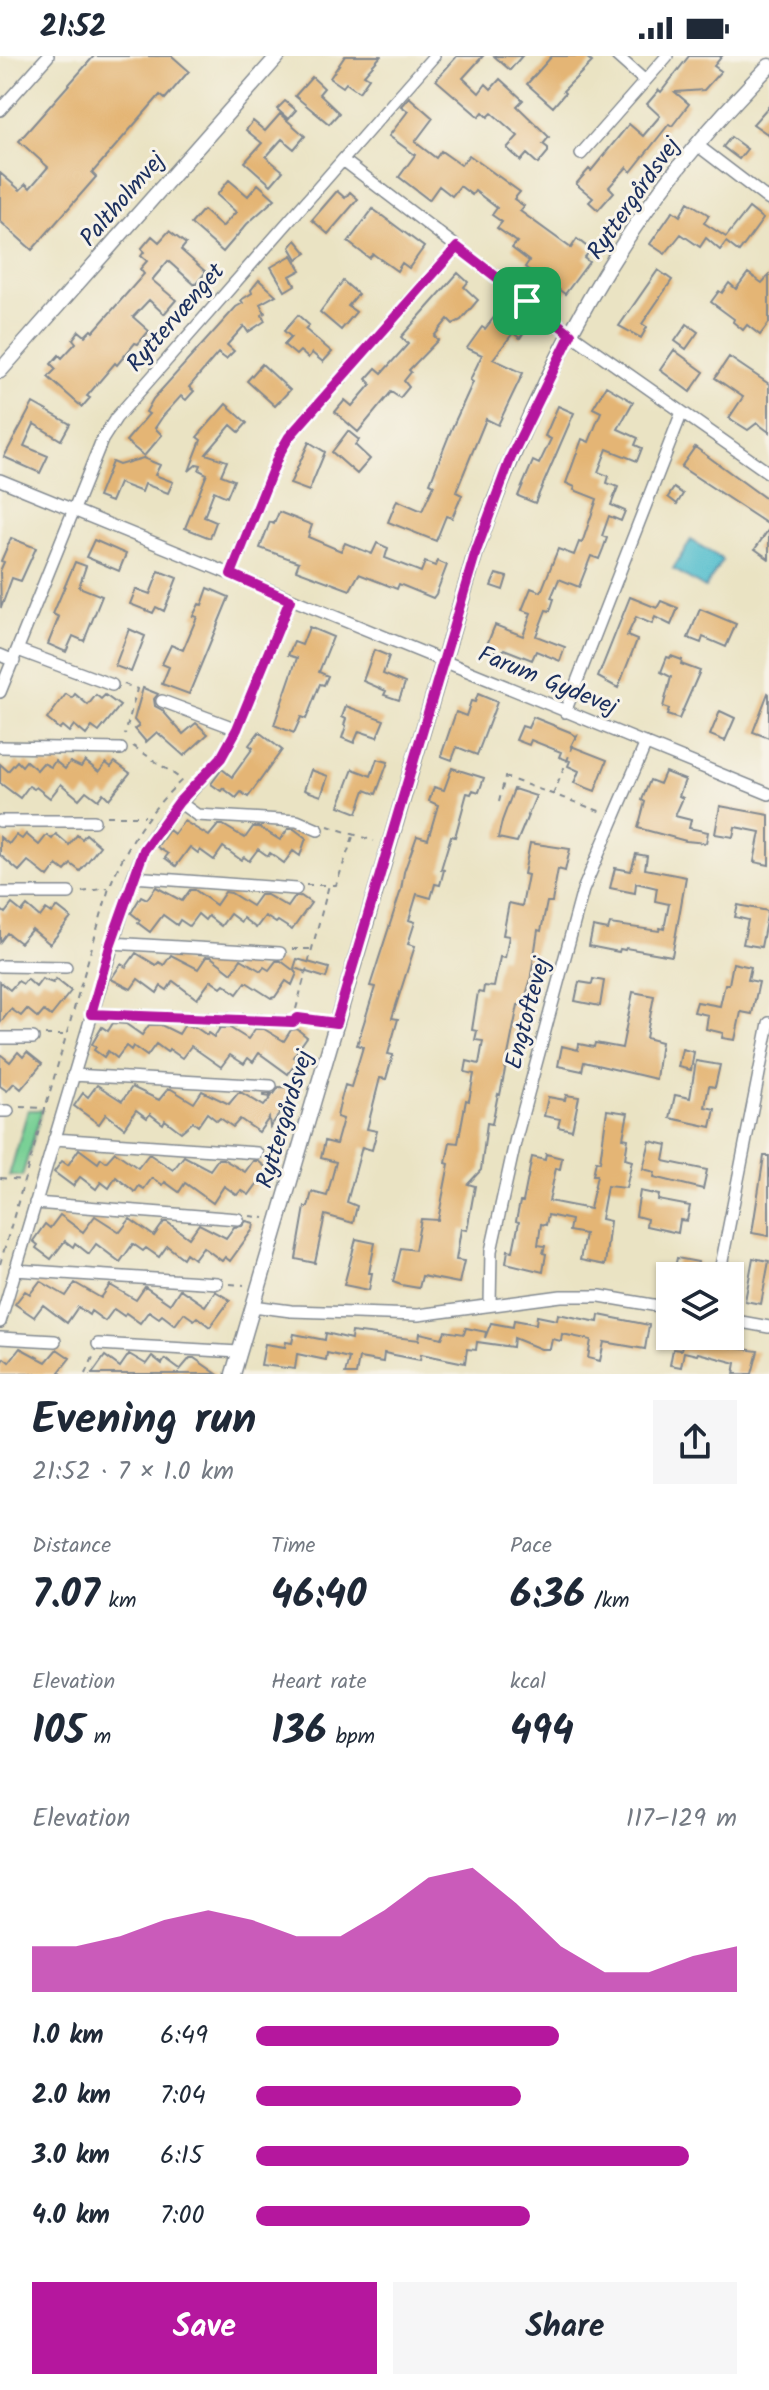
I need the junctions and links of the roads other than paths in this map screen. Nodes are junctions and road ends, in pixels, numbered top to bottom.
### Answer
1 (48, 56) edge
2 (278, 56) edge
3 (434, 56) edge
4 (617, 56) edge
5 (667, 56) edge
6 (769, 66) edge
7 (645, 81) junction
8 (0, 110) edge
9 (697, 145) junction
10 (581, 154) dead end
11 (343, 160) junction
12 (769, 200) edge
13 (457, 247) junction
14 (571, 334) junction
15 (0, 371) edge
16 (682, 412) junction
17 (769, 473) edge
18 (0, 480) edge
19 (75, 512) junction
20 (231, 574) junction
21 (290, 600) junction
22 (0, 655) edge
23 (16, 656) junction
24 (444, 661) junction
25 (112, 685) road end
26 (0, 692) edge
27 (162, 701) dead end
28 (565, 712) junction
29 (237, 729) junction
30 (646, 743) junction
31 (0, 747) edge
32 (121, 749) dead end
33 (769, 794) edge
34 (179, 802) junction
35 (0, 821) edge
36 (94, 821) road end
37 (318, 830) road end
38 (133, 877) junction
39 (296, 889) road end
40 (0, 893) edge
41 (69, 893) road end
42 (111, 943) junction
43 (280, 953) road end
44 (0, 966) edge
45 (66, 967) dead end
46 (91, 1014) junction
47 (293, 1022) road end
48 (769, 1023) edge
49 (0, 1038) edge
50 (33, 1038) road end
51 (73, 1075) junction
52 (271, 1086) road end
53 (54, 1139) junction
54 (257, 1153) road end
55 (35, 1203) junction
56 (238, 1219) road end
57 (722, 1262) edge
58 (15, 1270) junction
59 (217, 1283) road end
60 (490, 1305) junction
61 (253, 1306) junction
62 (656, 1306) edge
63 (0, 1322) edge
64 (744, 1323) edge
65 (769, 1327) edge
66 (0, 1338) edge
67 (55, 1341) dead end
68 (98, 1344) road end
69 (239, 1352) junction
70 (233, 1374) edge

1 - 8 street
2 - 15 street, Paltholmvej
3 - 11 street, Ryttervænget
4 - 7 street
5 - 7 street
6 - 9 street, Ryttergårdsvej
7 - 10 street
9 - 12 street
9 - 14 street, Ryttergårdsvej
11 - 13 street
11 - 19 street, Ryttervænget
13 - 14 street
13 - 20 street
14 - 16 street
14 - 24 street, Ryttergårdsvej
16 - 17 street
16 - 28 street
18 - 19 street, Farum Gydevej
19 - 20 street, Farum Gydevej
19 - 23 street, Ryttervænget
20 - 21 street, Farum Gydevej
21 - 24 street, Farum Gydevej
21 - 29 street
22 - 23 street
23 - 25 street
23 - 26 street, Ryttervænget
24 - 28 street, Farum Gydevej
24 - 61 street, Ryttergårdsvej
27 - 29 street
28 - 30 street, Farum Gydevej
29 - 34 street
30 - 33 street, Farum Gydevej
30 - 60 street, Engtoftevej
31 - 32 street
34 - 37 street
34 - 38 street
35 - 36 street
38 - 39 street
38 - 42 street
40 - 41 street
42 - 43 street
42 - 46 street
44 - 45 street
46 - 47 street
46 - 51 street
48 - 57 street
49 - 50 street
51 - 52 street
51 - 53 street
53 - 54 street
53 - 55 street
55 - 56 street
55 - 58 street
58 - 59 street
58 - 63 street
60 - 61 street
60 - 62 street
61 - 69 street, Ryttergårdsvej
64 - 65 street
66 - 67 street
68 - 69 street
69 - 70 street, Ryttergårdsvej

